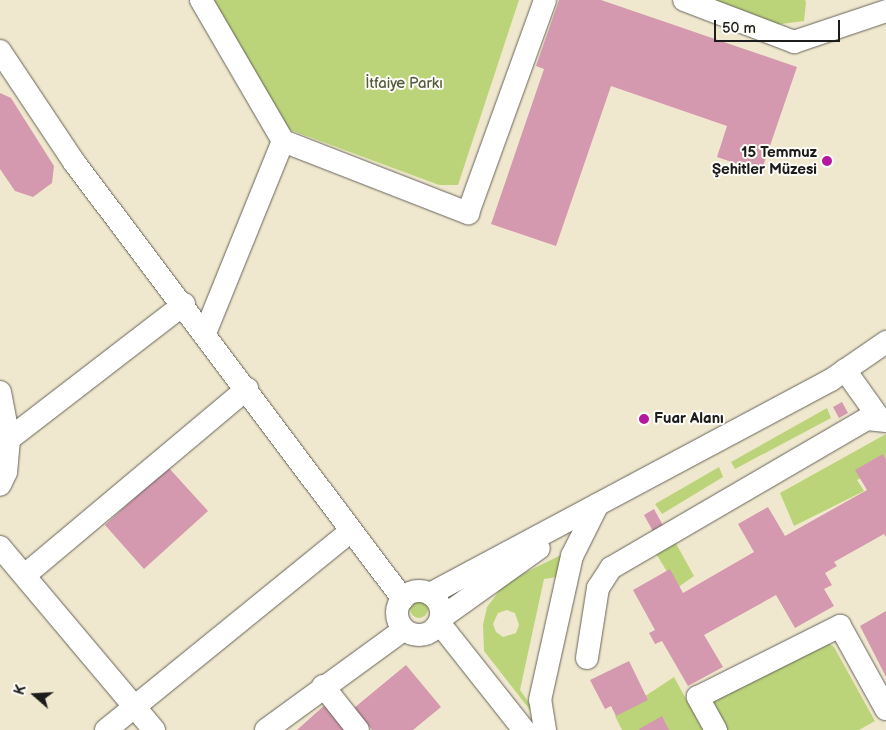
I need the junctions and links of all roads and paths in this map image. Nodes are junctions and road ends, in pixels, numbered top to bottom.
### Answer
1 (201, 0) edge
2 (545, 0) edge
3 (684, 0) edge
4 (886, 11) edge
5 (0, 51) edge
6 (283, 141) junction
7 (184, 304) junction
8 (205, 332) junction
9 (886, 342) edge
10 (886, 350) edge
11 (849, 367) junction
12 (247, 389) junction
13 (0, 392) edge
14 (883, 420) edge
15 (9, 439) junction
16 (0, 485) edge
17 (598, 504) junction
18 (351, 531) junction
19 (0, 547) edge
20 (25, 574) junction
21 (430, 594) junction
22 (403, 599) junction
23 (437, 625) junction
24 (403, 630) junction
25 (587, 658) dead end
26 (323, 686) junction
27 (135, 708) junction
28 (886, 709) edge
29 (106, 730) edge
30 (154, 730) edge
31 (266, 730) edge
32 (358, 730) edge
33 (508, 730) edge
34 (524, 730) edge
35 (545, 730) edge
36 (716, 730) edge

1 - 6 street
2 - 6 street
3 - 4 street
5 - 7 street
6 - 8 street
7 - 8 street
7 - 15 street
8 - 12 street
9 - 11 street
10 - 11 street
11 - 14 street
11 - 17 street
12 - 18 street
12 - 20 street
13 - 15 street
14 - 25 street
15 - 16 street
17 - 21 street
17 - 23 street
17 - 35 street
18 - 22 street
18 - 27 street
19 - 20 street
20 - 27 street
21 - 22 street
21 - 23 street
22 - 24 street
23 - 24 street
23 - 33 street
23 - 34 street
24 - 26 street
26 - 31 street
26 - 32 street
27 - 29 street
27 - 30 street
28 - 36 street

